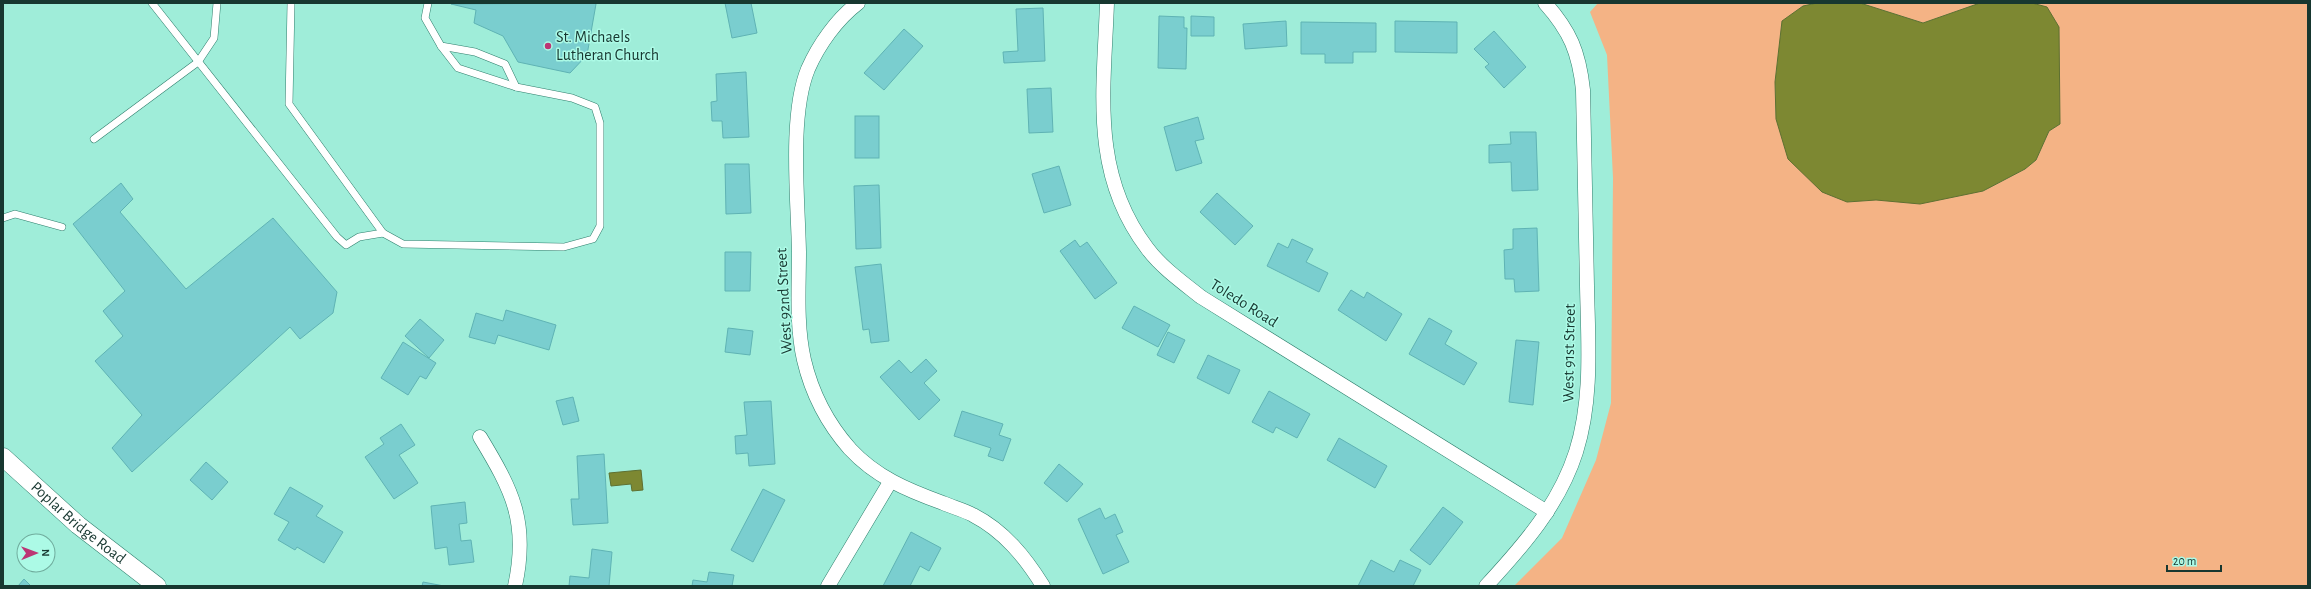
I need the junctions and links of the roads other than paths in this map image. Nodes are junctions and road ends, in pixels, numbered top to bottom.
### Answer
1 (152, 3) edge
2 (217, 3) edge
3 (291, 3) edge
4 (428, 3) edge
5 (1108, 3) edge
6 (1545, 3) edge
7 (853, 5) edge
8 (440, 46) junction
9 (198, 62) junction
10 (516, 87) junction
11 (94, 139) dead end
12 (3, 218) edge
13 (62, 226) dead end
14 (383, 233) junction
15 (480, 437) dead end
16 (3, 457) edge
17 (890, 482) junction
18 (1547, 512) junction
19 (156, 586) edge
20 (515, 586) edge
21 (828, 586) edge
22 (1043, 586) edge
23 (1486, 586) edge

1 - 9 lane
2 - 9 lane
3 - 14 lane
4 - 8 lane
5 - 18 street, Toledo Road
6 - 18 street, West 91st Street
7 - 17 street, West 92nd Street
8 - 10 lane
8 - 10 lane
9 - 11 lane
9 - 14 lane
10 - 14 lane
12 - 13 lane
15 - 20 street
16 - 19 street, Poplar Bridge Road
17 - 21 street
17 - 22 street, West 92nd Street
18 - 23 street, West 91st Street

